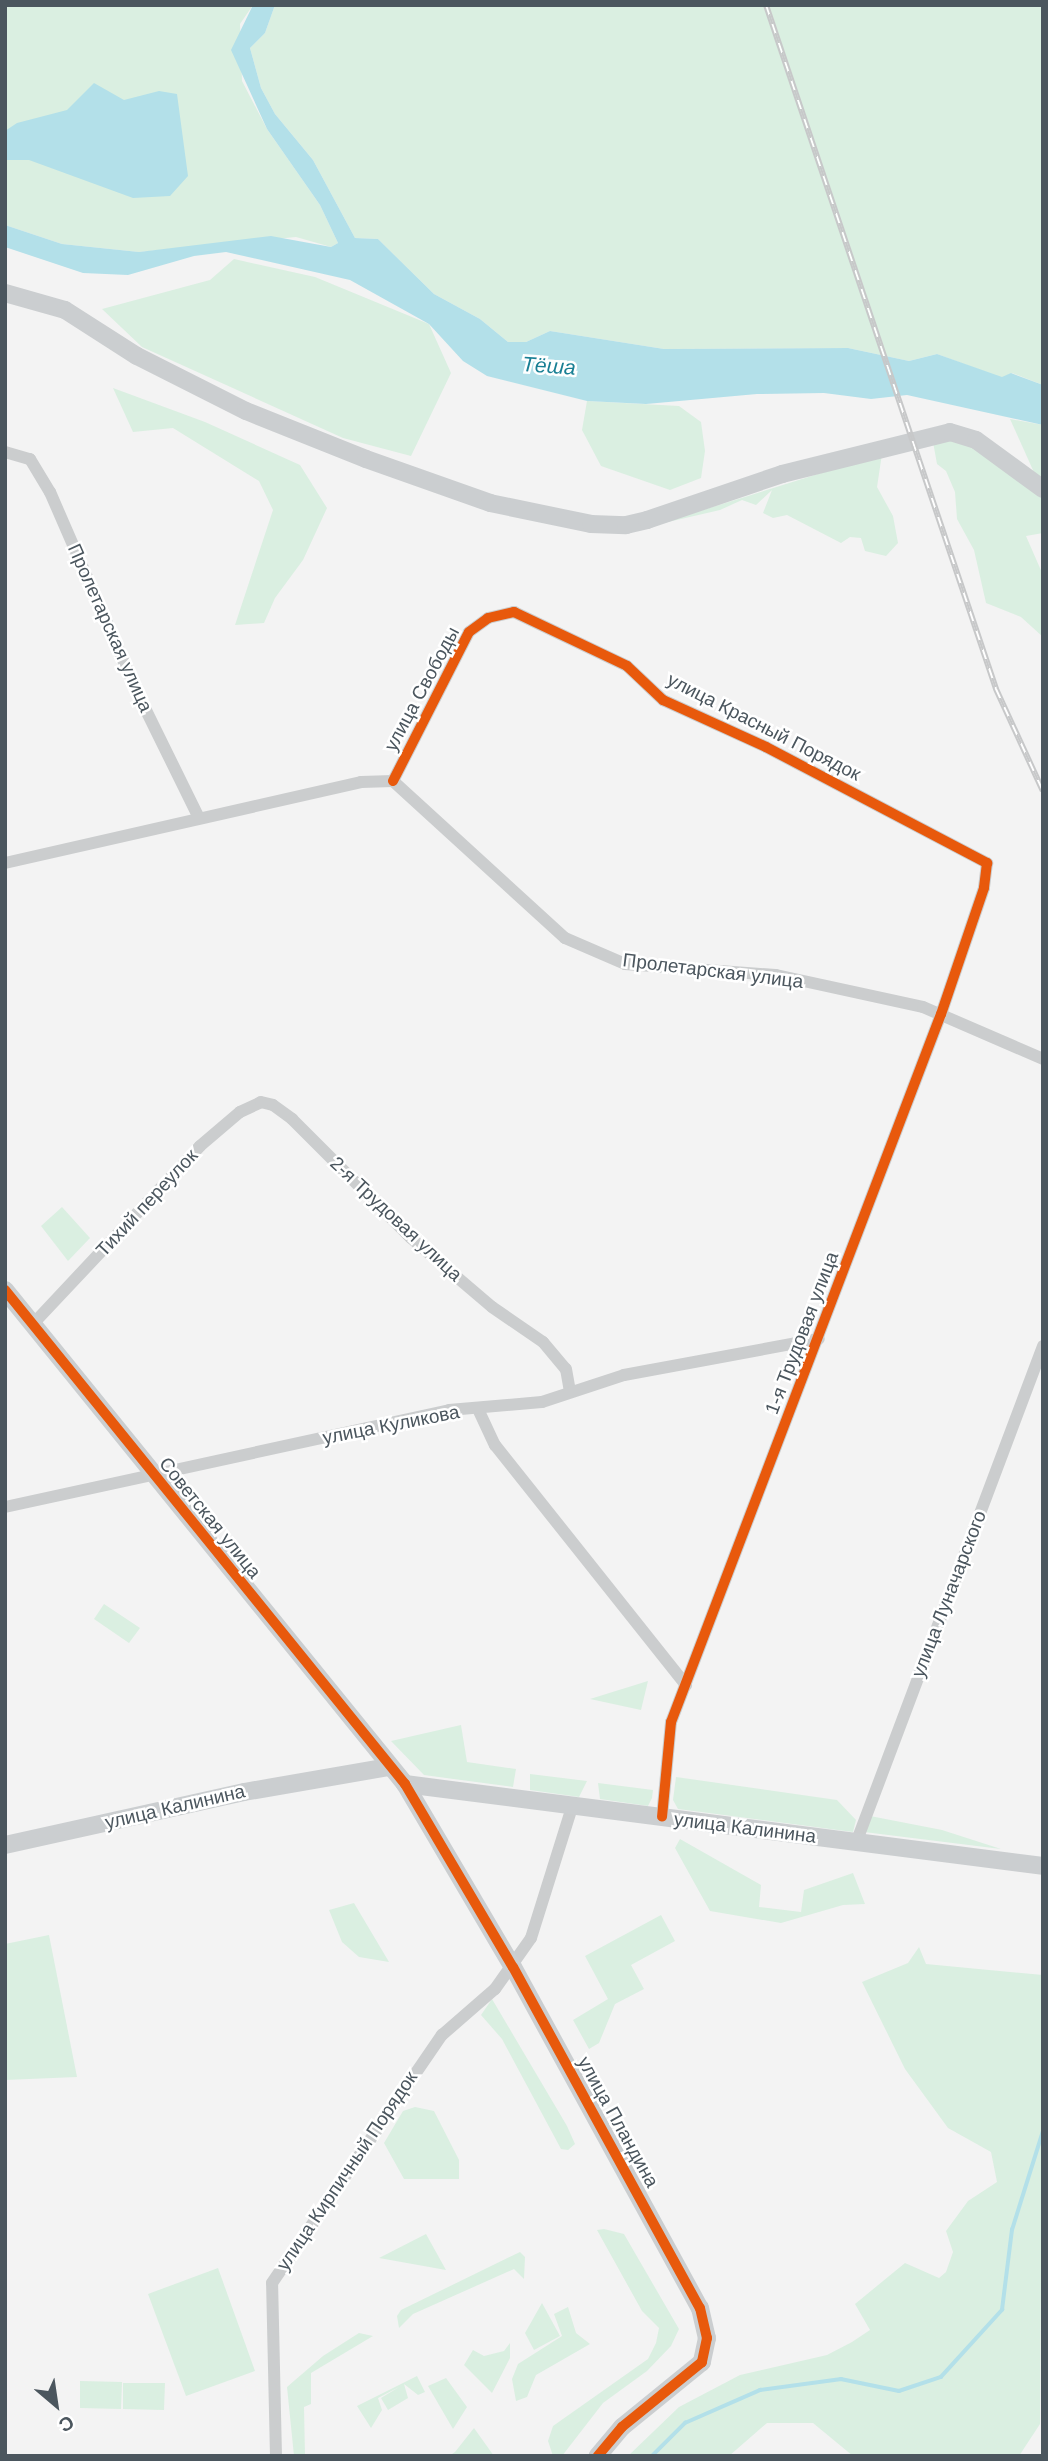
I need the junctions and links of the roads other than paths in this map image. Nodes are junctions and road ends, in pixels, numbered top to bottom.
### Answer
1 (5, 293) edge
2 (7, 452) edge
3 (1043, 489) edge
4 (488, 618) joint
5 (393, 781) junction
6 (199, 818) junction
7 (5, 863) edge
8 (987, 863) joint
9 (941, 1014) junction
10 (1043, 1059) edge
11 (273, 1105) joint
12 (5, 1290) edge
13 (33, 1324) junction
14 (819, 1339) junction
15 (1043, 1346) edge
16 (569, 1391) junction
17 (478, 1409) junction
18 (153, 1475) junction
19 (5, 1507) edge
20 (686, 1685) junction
21 (388, 1768) junction
22 (405, 1784) junction
23 (573, 1804) junction
24 (662, 1817) junction
25 (856, 1843) junction
26 (5, 1845) edge
27 (1043, 1867) edge
28 (513, 1966) junction
29 (276, 2456) edge
30 (598, 2456) edge

1 - 3 street
2 - 6 street, Пролетарская улица
4 - 5 street, улица Свободы
4 - 8 street, улица Красный Порядок
5 - 6 street, улица Свободы
5 - 9 street, Пролетарская улица
6 - 7 street, улица Свободы
8 - 9 street, 1-я Трудовая улица
9 - 10 street, Пролетарская улица
9 - 14 street, 1-я Трудовая улица
11 - 13 street, Тихий переулок
11 - 16 street, 2-я Трудовая улица
12 - 13 street, Советская улица
13 - 18 street, Советская улица
14 - 16 street, улица Куликова
14 - 20 street, 1-я Трудовая улица
15 - 25 street, улица Луначарского
16 - 17 street, улица Куликова
17 - 18 street, улица Куликова
17 - 20 street
18 - 19 street, улица Куликова
18 - 21 street, Советская улица
20 - 24 street, 1-я Трудовая улица
21 - 22 street, Советская улица
21 - 26 street, улица Калинина
22 - 23 street, улица Калинина
22 - 28 street, улица Пландина
23 - 24 street, улица Калинина
23 - 28 street, улица Кирпичный Порядок
24 - 25 street, улица Калинина
25 - 27 street, улица Калинина
28 - 29 street, улица Кирпичный Порядок
28 - 30 street, улица Пландина

